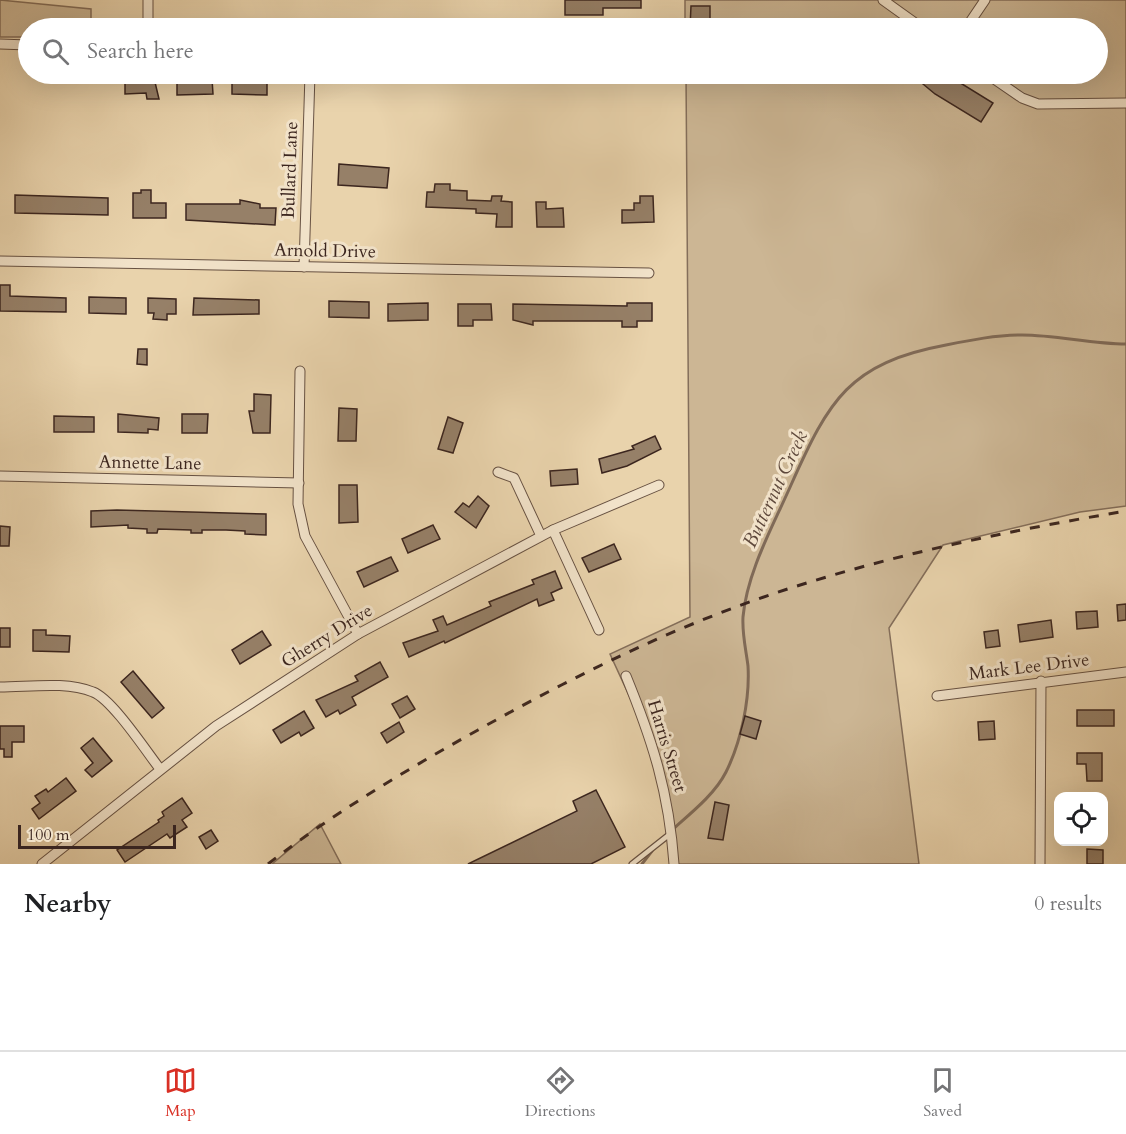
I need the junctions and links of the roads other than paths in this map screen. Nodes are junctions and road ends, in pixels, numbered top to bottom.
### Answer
1 (148, 0) edge
2 (884, 0) edge
3 (985, 0) edge
4 (148, 18) edge
5 (908, 18) edge
6 (973, 18) edge
7 (0, 44) edge
8 (18, 45) edge
9 (310, 84) edge
10 (1002, 84) edge
11 (1126, 103) edge
12 (0, 261) edge
13 (303, 267) junction
14 (649, 273) dead end
15 (300, 371) dead end
16 (498, 472) dead end
17 (0, 476) edge
18 (298, 483) junction
19 (660, 484) dead end
20 (553, 530) junction
21 (541, 536) junction
22 (599, 630) dead end
23 (358, 634) junction
24 (1126, 672) edge
25 (626, 676) dead end
26 (1041, 681) junction
27 (0, 687) edge
28 (937, 696) dead end
29 (160, 769) junction
30 (672, 833) junction
31 (42, 864) edge
32 (632, 864) edge
33 (674, 864) edge
34 (1040, 864) edge

1 - 4 street
2 - 5 street
3 - 6 street
7 - 8 street
9 - 13 street, Bullard Lane
10 - 11 street
12 - 13 street, Arnold Drive
13 - 14 street, Arnold Drive
15 - 18 street
16 - 21 street
17 - 18 street, Annette Lane
18 - 23 street
19 - 20 street, Gherry Drive
20 - 21 street, Gherry Drive
20 - 22 street
21 - 23 street, Gherry Drive
23 - 29 street, Gherry Drive
24 - 26 street, Mark Lee Drive
25 - 30 street, Harris Street
26 - 28 street, Mark Lee Drive
26 - 34 street
27 - 29 street
29 - 31 street, Gherry Drive
30 - 32 lane
30 - 33 street, Harris Street

